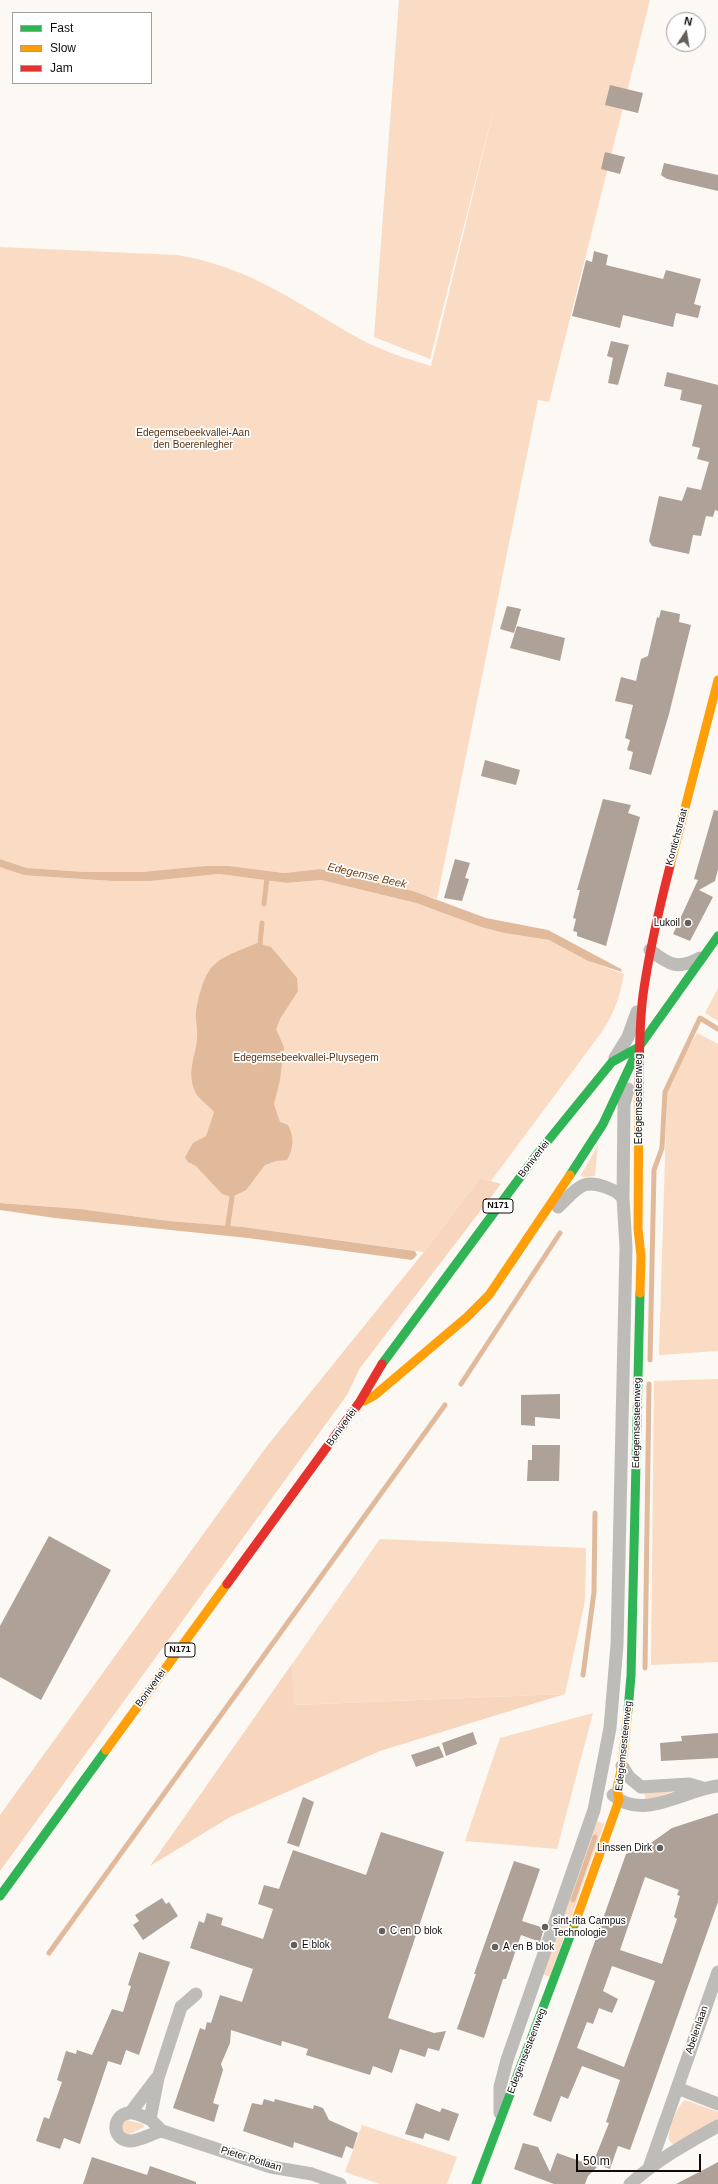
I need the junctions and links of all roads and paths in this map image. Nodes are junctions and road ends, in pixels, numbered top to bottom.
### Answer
1 (718, 680) edge
2 (718, 936) edge
3 (650, 950) junction
4 (704, 956) junction
5 (643, 996) junction
6 (639, 1047) junction
7 (612, 1062) junction
8 (623, 1198) junction
9 (535, 1229) junction
10 (359, 1403) junction
11 (613, 1702) junction
12 (628, 1702) junction
13 (603, 1766) junction
14 (622, 1766) junction
15 (718, 1786) edge
16 (703, 1788) junction
17 (619, 1800) junction
18 (0, 1896) edge
19 (718, 1972) edge
20 (196, 1994) dead end
21 (158, 2078) junction
22 (677, 2088) junction
23 (718, 2104) edge
24 (131, 2112) junction
25 (150, 2119) junction
26 (499, 2122) junction
27 (718, 2126) edge
28 (162, 2131) junction
29 (649, 2168) junction
30 (480, 2183) edge
31 (340, 2184) edge
32 (630, 2184) edge

1 - 3 main road, Kontichstraat
2 - 4 main road, Boniverlei / N171
3 - 4 street
3 - 5 main road, Kontichstraat
4 - 6 main road, Boniverlei / N171
5 - 6 main road, Kontichstraat
5 - 7 street, Kontichstraat
6 - 7 main road, Boniverlei / N171
6 - 8 street, Edegemsesteenweg
6 - 9 main road, Boniverlei / N171
6 - 12 main road, Edegemsesteenweg
7 - 10 main road, Boniverlei / N171
8 - 9 street, Boniverlei
8 - 11 street, Edegemsesteenweg
9 - 10 main road, Boniverlei / N171
10 - 18 main road, Boniverlei / N171
11 - 12 street
11 - 13 street, Edegemsesteenweg
12 - 14 main road, Edegemsesteenweg
13 - 17 street, Edegemsesteenweg
13 - 26 street, Edegemsesteenweg
14 - 16 street
14 - 17 main road, Edegemsesteenweg
15 - 16 street
16 - 17 street
17 - 26 main road, Edegemsesteenweg
19 - 22 street, Abelenlaan
20 - 21 street
21 - 24 street
21 - 25 street
22 - 23 street
22 - 29 street, Abelenlaan
24 - 25 street, Pieter Potlaan
24 - 28 street
25 - 28 street, Pieter Potlaan
26 - 30 main road, Edegemsesteenweg
27 - 29 street
28 - 31 street, Pieter Potlaan
29 - 32 street

